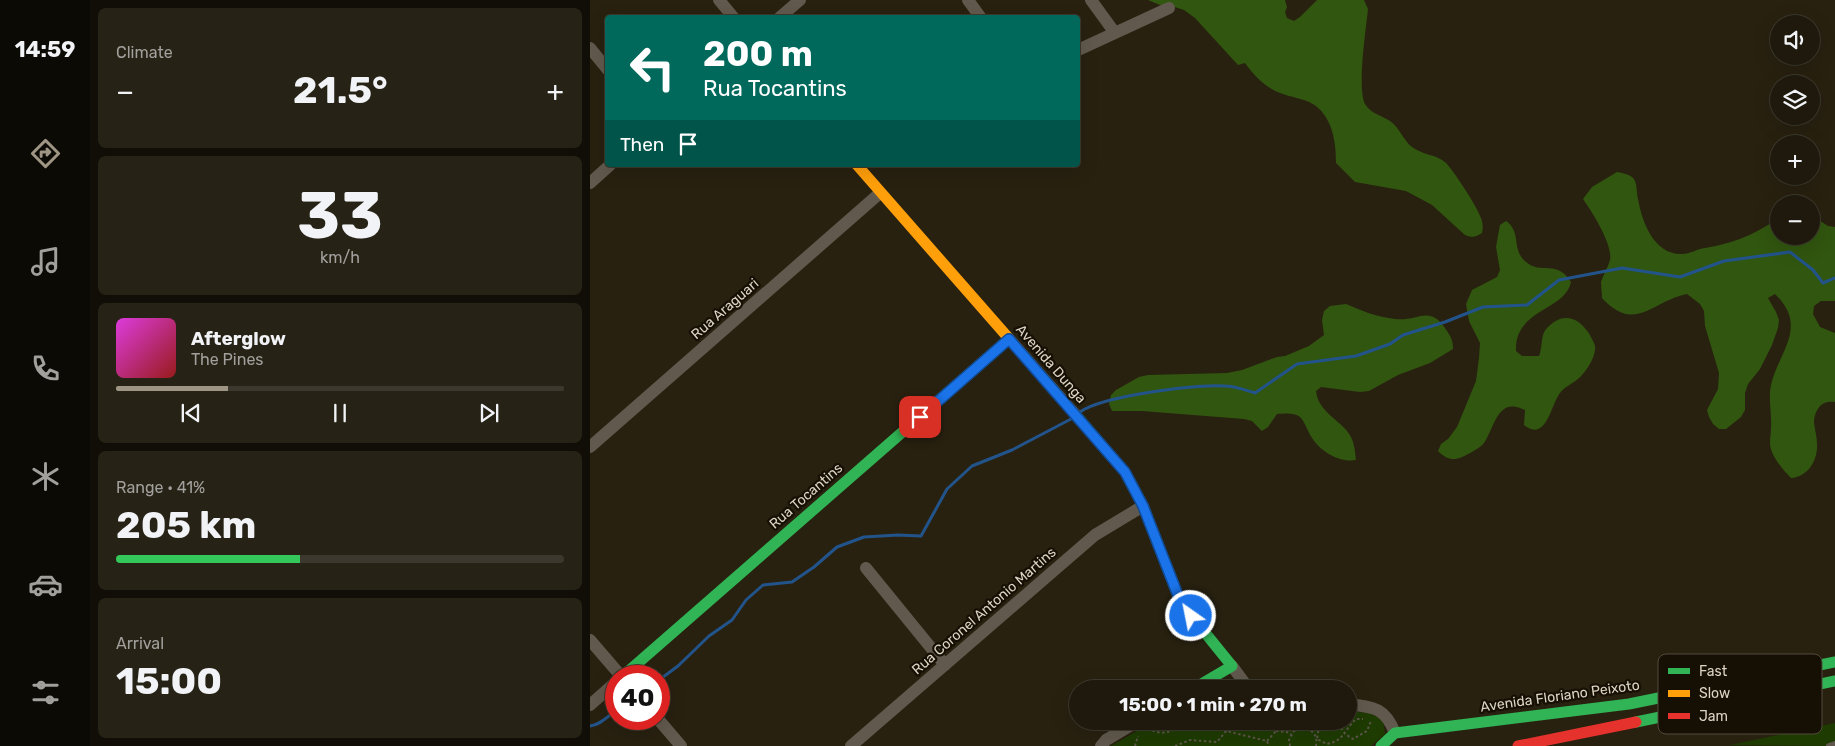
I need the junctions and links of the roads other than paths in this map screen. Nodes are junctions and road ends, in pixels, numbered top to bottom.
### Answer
1 (719, 0) edge
2 (800, 0) edge
3 (968, 0) edge
4 (1090, 0) edge
5 (1169, 8) dead end
6 (732, 15) edge
7 (782, 15) edge
8 (979, 15) edge
9 (1115, 33) junction
10 (590, 48) edge
11 (1080, 49) edge
12 (605, 66) edge
13 (608, 167) edge
14 (859, 167) edge
15 (590, 183) edge
16 (880, 193) junction
17 (1009, 339) junction
18 (590, 447) edge
19 (1143, 506) junction
20 (866, 568) dead end
21 (590, 640) edge
22 (1835, 662) edge
23 (612, 665) edge
24 (635, 665) edge
25 (945, 665) junction
26 (1822, 665) edge
27 (1232, 666) junction
28 (1208, 680) edge
29 (1243, 680) edge
30 (1835, 681) edge
31 (1822, 684) edge
32 (605, 692) edge
33 (1658, 698) edge
34 (1629, 704) junction
35 (590, 705) edge
36 (1357, 706) edge
37 (1658, 717) edge
38 (1633, 722) junction
39 (667, 730) edge
40 (1139, 730) edge
41 (1396, 740) edge
42 (1835, 744) edge
43 (681, 746) edge
44 (851, 746) edge
45 (1101, 746) edge
46 (1380, 746) edge
47 (1518, 746) edge
48 (1829, 746) edge

1 - 6 street
2 - 7 street
3 - 8 street
4 - 9 street
5 - 9 street
9 - 11 street
10 - 12 street
13 - 15 street
14 - 16 street, Avenida Dunga
16 - 17 street, Avenida Dunga
16 - 18 street, Rua Araguari
17 - 19 street, Avenida Dunga
17 - 24 street, Rua Tocantins
19 - 25 street, Rua Coronel Antonio Martins
19 - 27 street, Avenida Dunga
20 - 25 street
21 - 23 street
22 - 26 street, Avenida Floriano Peixoto
25 - 44 street, Rua Coronel Antonio Martins
27 - 28 street
27 - 29 street
30 - 31 street
32 - 35 street
33 - 34 street, Avenida Floriano Peixoto
34 - 38 street
34 - 41 street, Avenida Floriano Peixoto
36 - 41 street
37 - 38 street
38 - 47 street
39 - 43 street
40 - 45 street
41 - 46 street
42 - 48 lane

